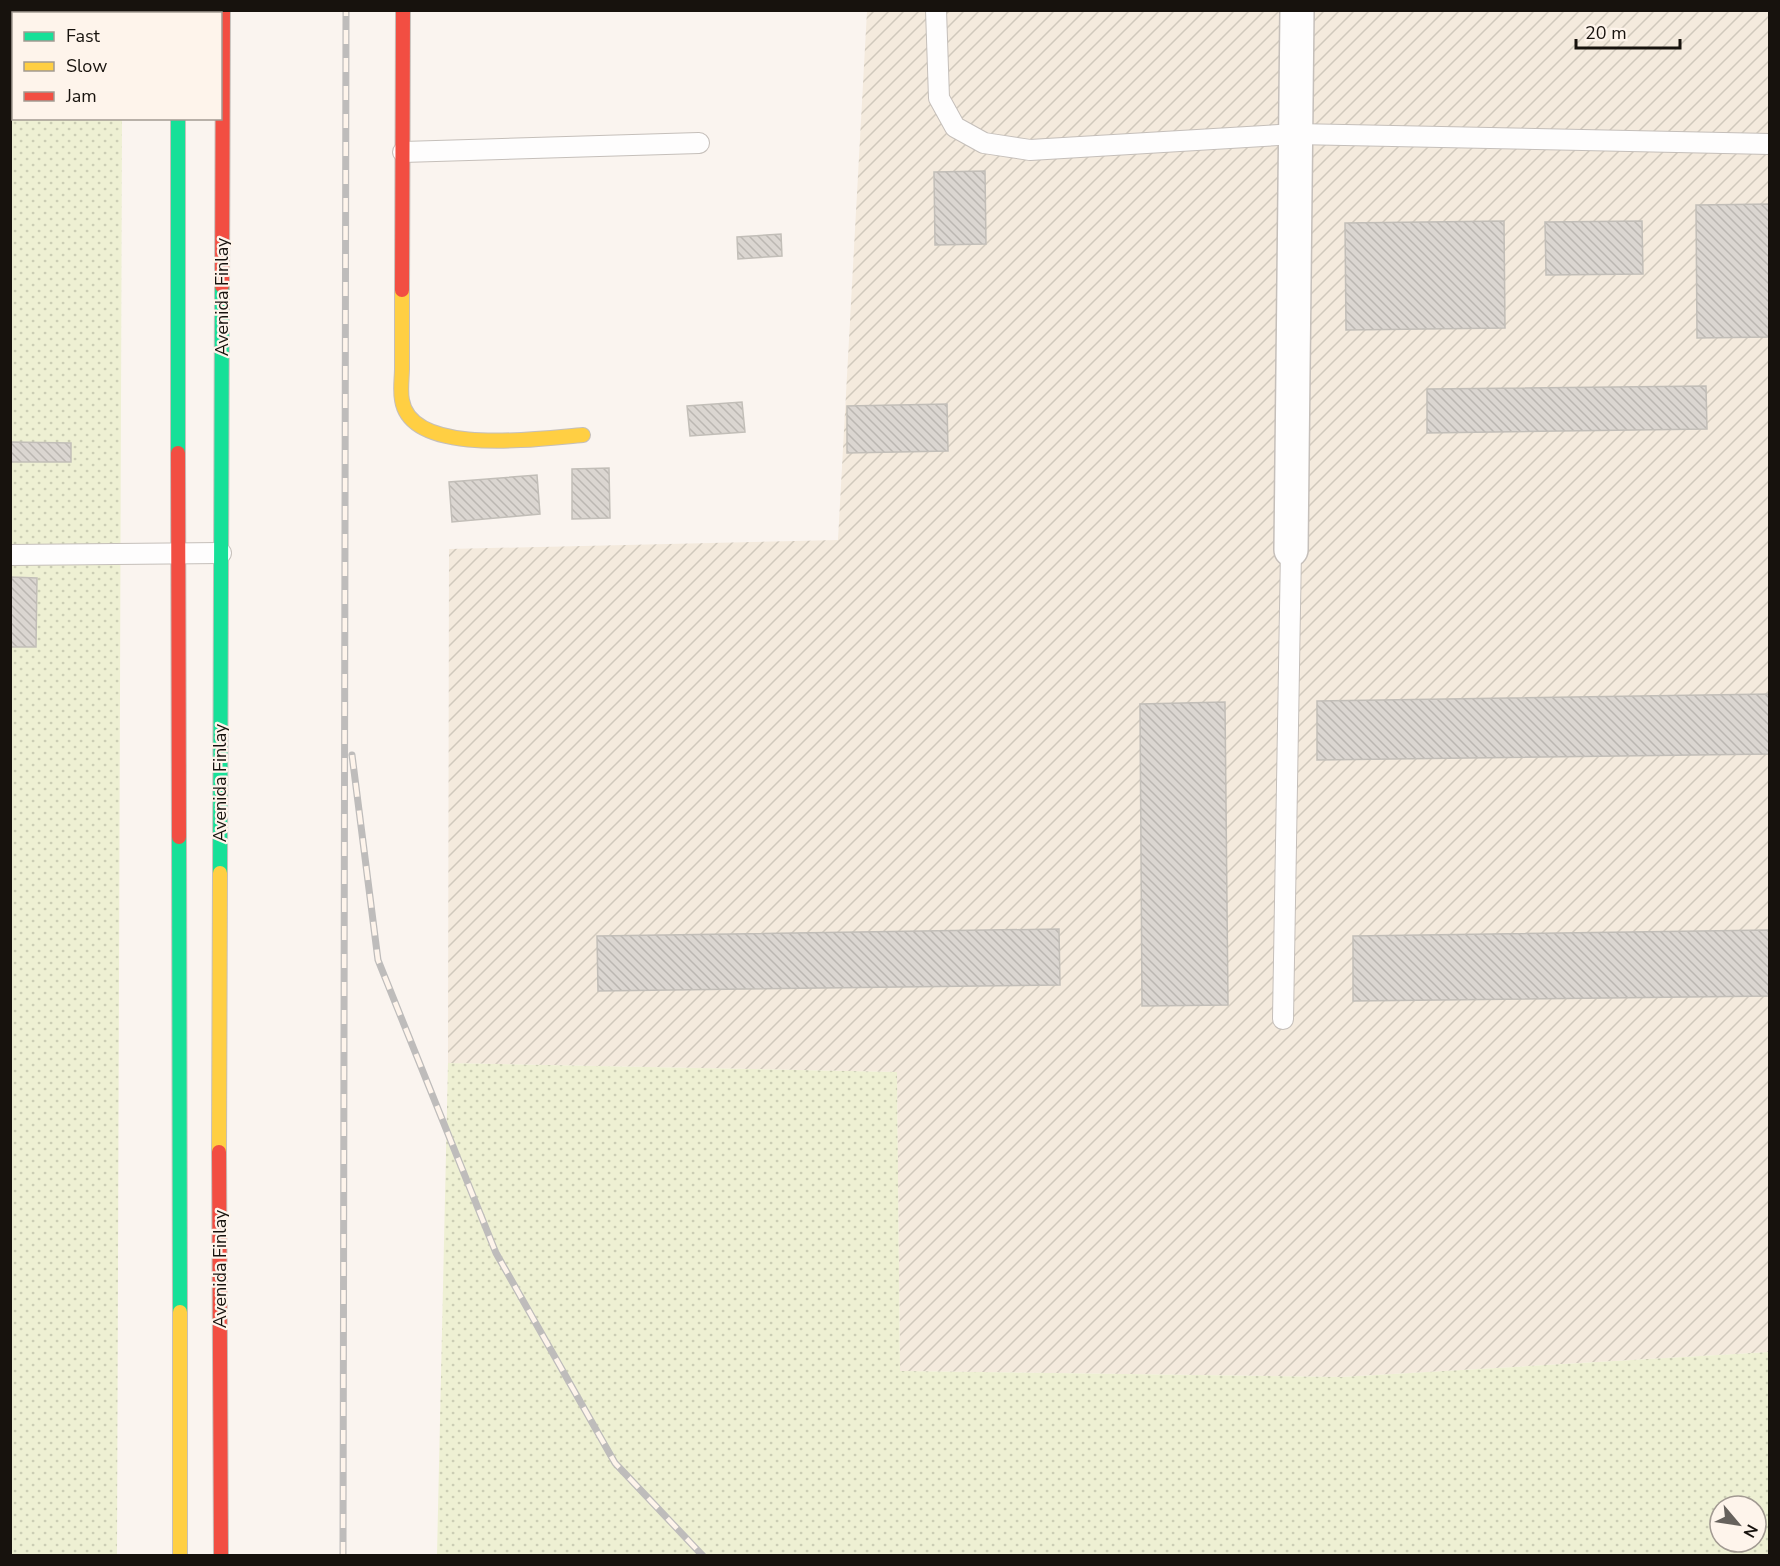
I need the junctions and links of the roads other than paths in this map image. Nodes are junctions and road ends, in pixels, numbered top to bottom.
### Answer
1 (223, 10) edge
2 (403, 10) edge
3 (936, 10) edge
4 (1297, 10) edge
5 (178, 120) edge
6 (1296, 134) junction
7 (699, 144) dead end
8 (1770, 144) edge
9 (403, 152) junction
10 (583, 435) dead end
11 (1292, 550) joint
12 (178, 554) junction
13 (221, 554) junction
14 (10, 555) edge
15 (1283, 1019) dead end
16 (180, 1556) edge
17 (221, 1556) edge

1 - 13 main road, Avenida Finlay
2 - 9 main road
3 - 6 lane
4 - 6 street
5 - 12 main road
6 - 8 lane
6 - 11 street
7 - 9 lane
9 - 10 main road
11 - 15 lane
12 - 13 lane
12 - 14 lane
12 - 16 main road
13 - 17 main road, Avenida Finlay

